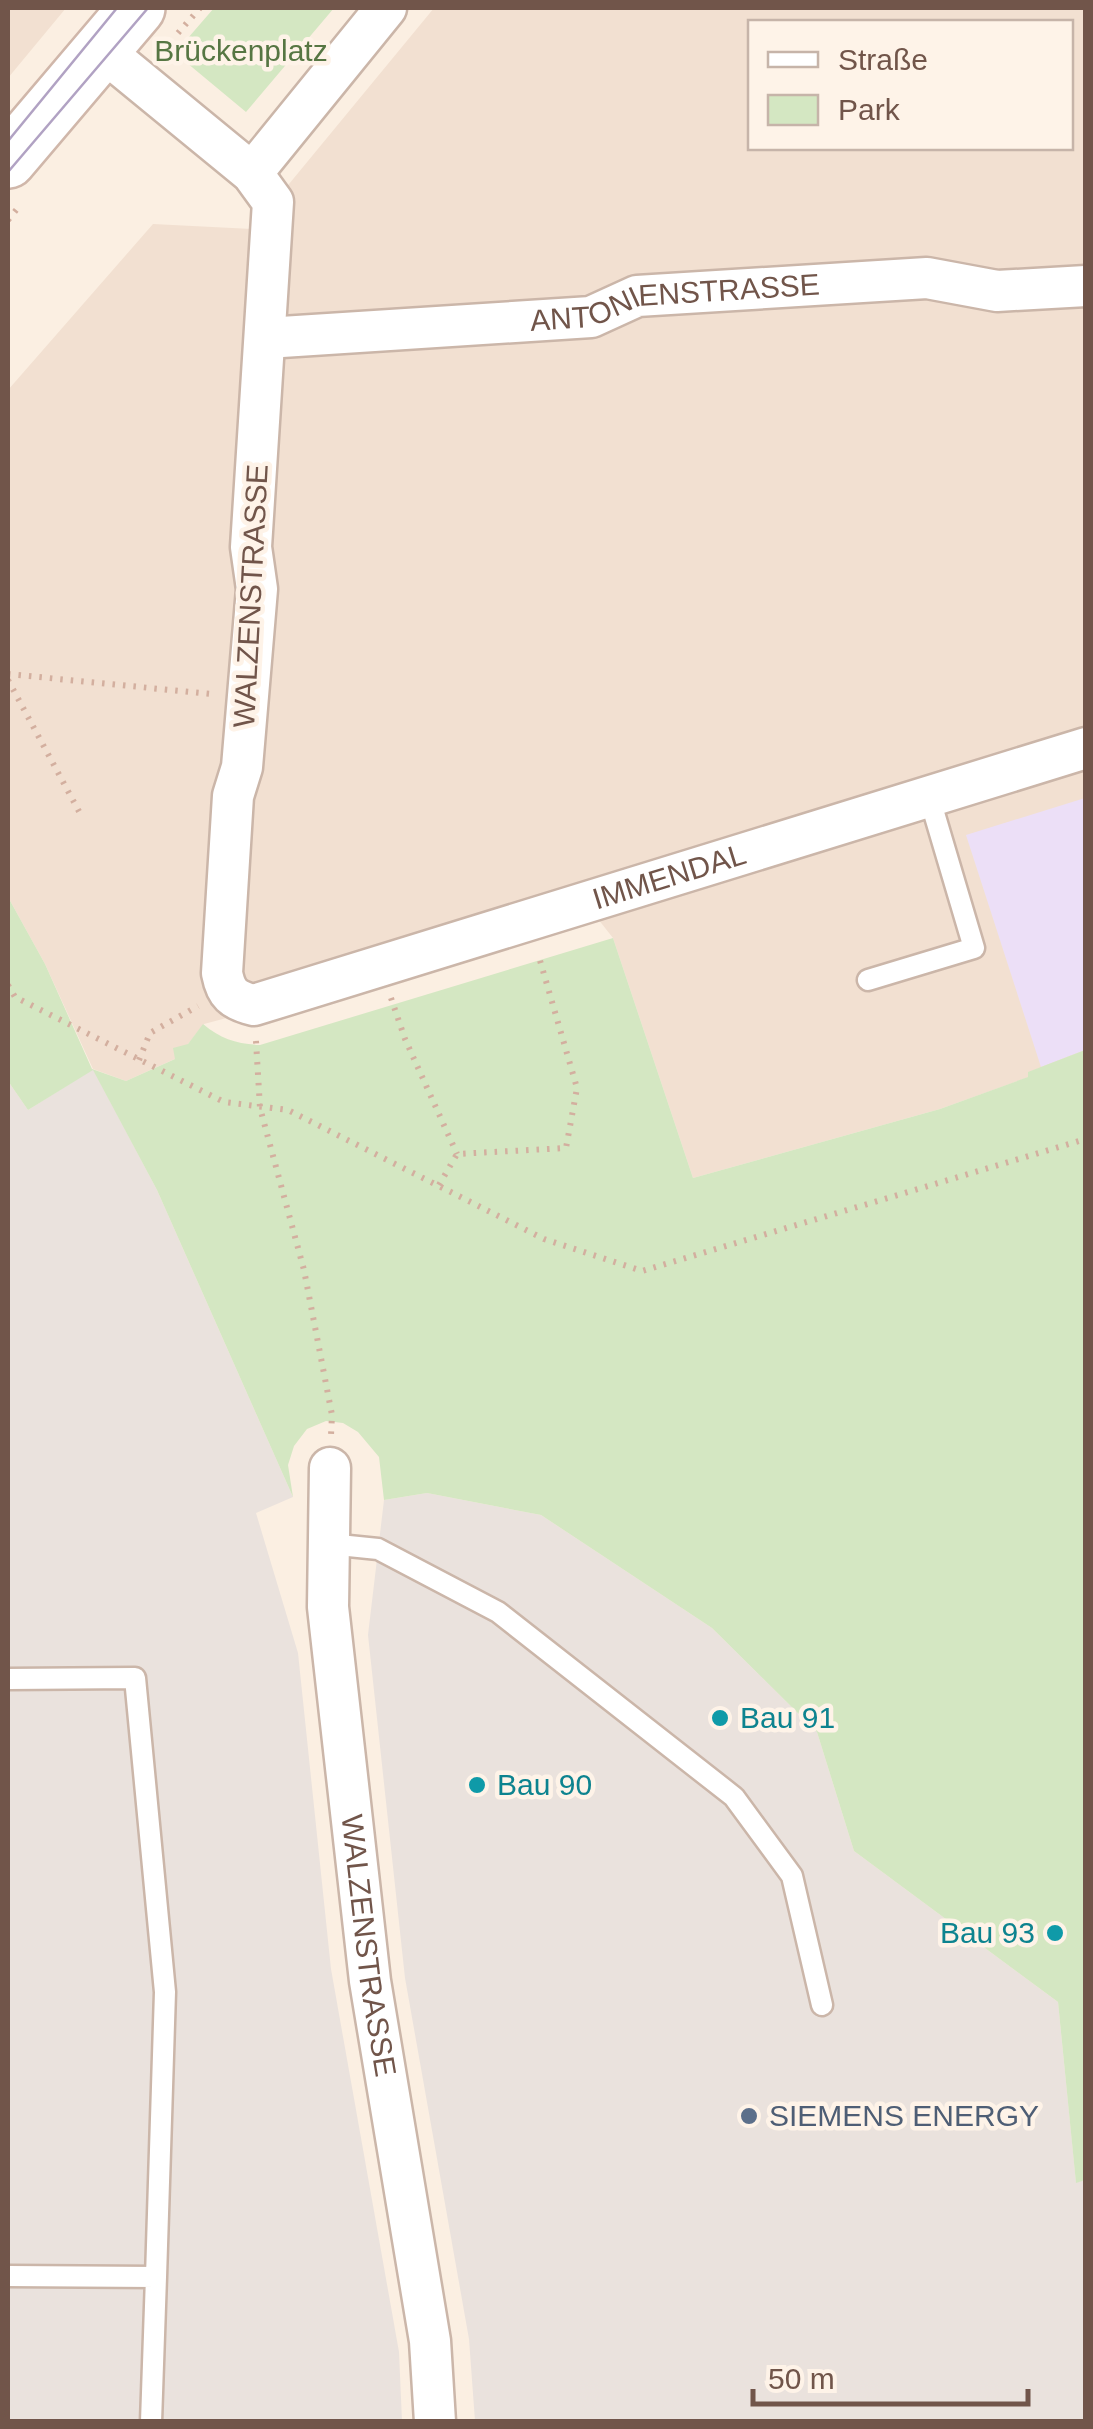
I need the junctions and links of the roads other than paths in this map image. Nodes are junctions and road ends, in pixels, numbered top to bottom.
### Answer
1 (136, 8) edge
2 (386, 8) edge
3 (102, 50) junction
4 (8, 160) edge
5 (252, 173) junction
6 (1086, 286) edge
7 (266, 338) junction
8 (1086, 748) edge
9 (929, 796) junction
10 (868, 980) dead end
11 (240, 998) joint
12 (330, 1468) road end
13 (329, 1544) junction
14 (8, 1679) edge
15 (822, 2005) dead end
16 (8, 2276) edge
17 (156, 2277) junction
18 (151, 2422) edge
19 (435, 2422) edge

1 - 3 street
2 - 5 street
3 - 4 street
3 - 5 street
5 - 7 street, WALZENSTRASSE
6 - 7 street, ANTONIENSTRASSE
7 - 11 street, WALZENSTRASSE
8 - 9 street, IMMENDAL
9 - 10 lane
9 - 11 street, IMMENDAL
12 - 13 street, WALZENSTRASSE
13 - 15 lane
13 - 19 street, WALZENSTRASSE
14 - 17 lane
16 - 17 lane
17 - 18 lane

